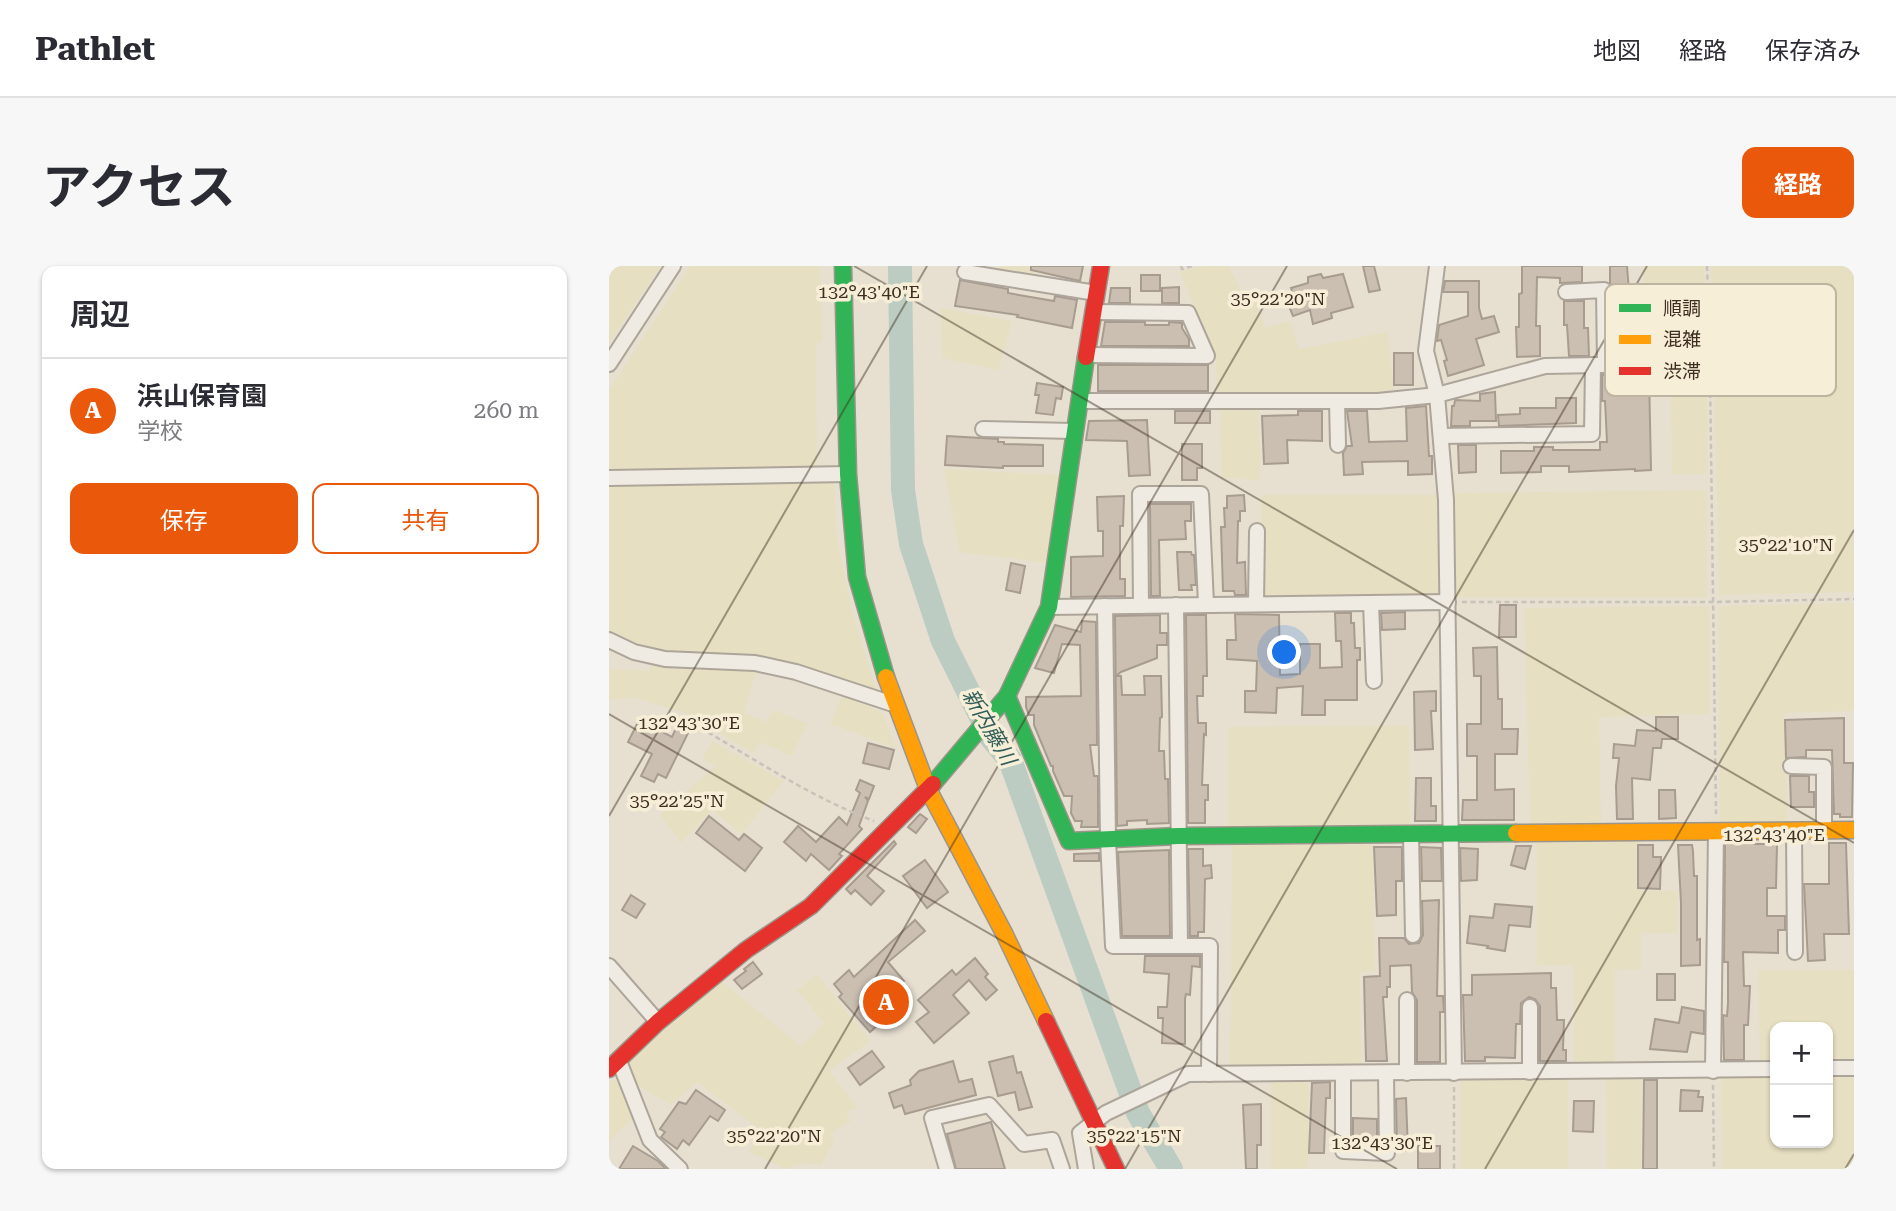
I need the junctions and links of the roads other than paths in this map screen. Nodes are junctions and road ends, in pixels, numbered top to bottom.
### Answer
1 (673, 266) edge
2 (842, 266) edge
3 (1101, 266) edge
4 (1437, 266) edge
5 (965, 272) dead end
6 (1566, 292) dead end
7 (1096, 293) junction
8 (1093, 312) junction
9 (1086, 355) junction
10 (609, 364) edge
11 (1599, 365) junction
12 (1605, 365) edge
13 (1437, 395) junction
14 (1079, 401) junction
15 (1336, 401) junction
16 (983, 429) dead end
17 (1073, 431) junction
18 (1441, 436) junction
19 (1338, 444) dead end
20 (848, 474) junction
21 (609, 478) edge
22 (1257, 531) dead end
23 (1448, 602) junction
24 (1371, 603) junction
25 (1206, 604) junction
26 (1256, 604) junction
27 (1176, 605) junction
28 (1105, 606) junction
29 (1141, 606) junction
30 (1049, 607) junction
31 (609, 640) edge
32 (1374, 681) dead end
33 (1004, 701) junction
34 (896, 705) junction
35 (1791, 766) dead end
36 (929, 789) junction
37 (1854, 830) edge
38 (1716, 831) junction
39 (1794, 831) junction
40 (1824, 831) junction
41 (1411, 835) junction
42 (1450, 835) junction
43 (1178, 836) junction
44 (1108, 839) junction
45 (1413, 935) dead end
46 (1180, 946) junction
47 (1795, 952) dead end
48 (609, 966) edge
49 (1407, 1000) dead end
50 (1530, 1007) dead end
51 (658, 1022) junction
52 (614, 1065) edge
53 (1833, 1068) edge
54 (1854, 1068) edge
55 (1770, 1069) edge
56 (1713, 1071) junction
57 (1530, 1072) junction
58 (1343, 1073) junction
59 (1386, 1073) junction
60 (1407, 1073) junction
61 (1454, 1073) junction
62 (1209, 1074) junction
63 (1099, 1117) junction
64 (680, 1169) edge
65 (947, 1169) edge
66 (1062, 1169) edge
67 (1086, 1169) edge
68 (1116, 1169) edge

1 - 10 street
2 - 20 street
3 - 7 street
4 - 13 street
5 - 7 street
6 - 11 street
7 - 8 street
8 - 9 street
8 - 9 street
9 - 14 street
11 - 12 street
11 - 13 street
11 - 18 street
13 - 15 street
13 - 18 street
14 - 15 street
14 - 17 street
15 - 19 street
16 - 17 street
17 - 30 street
18 - 23 street
20 - 21 street
20 - 34 street
22 - 26 street
23 - 24 street
23 - 42 street
24 - 26 street
24 - 32 street
25 - 26 street
25 - 27 street
25 - 29 street
27 - 29 street
27 - 43 street
28 - 29 street
28 - 30 street
28 - 44 street
30 - 33 street
31 - 34 street
33 - 36 street
33 - 44 street
34 - 36 street
35 - 40 street
36 - 51 street
36 - 63 street
37 - 40 street
38 - 39 street
38 - 42 street
38 - 56 street
39 - 40 street
39 - 47 street
41 - 42 street
41 - 43 street
41 - 45 street
42 - 61 street
43 - 44 street
43 - 46 street
44 - 46 street
46 - 62 street
48 - 51 street
49 - 60 street
50 - 57 street
51 - 52 street
52 - 64 street
53 - 54 street
55 - 56 street
56 - 57 street
57 - 61 street
58 - 59 street
58 - 59 street
58 - 62 street
59 - 60 street
60 - 61 street
62 - 63 street
63 - 67 street
63 - 68 street
65 - 66 street

